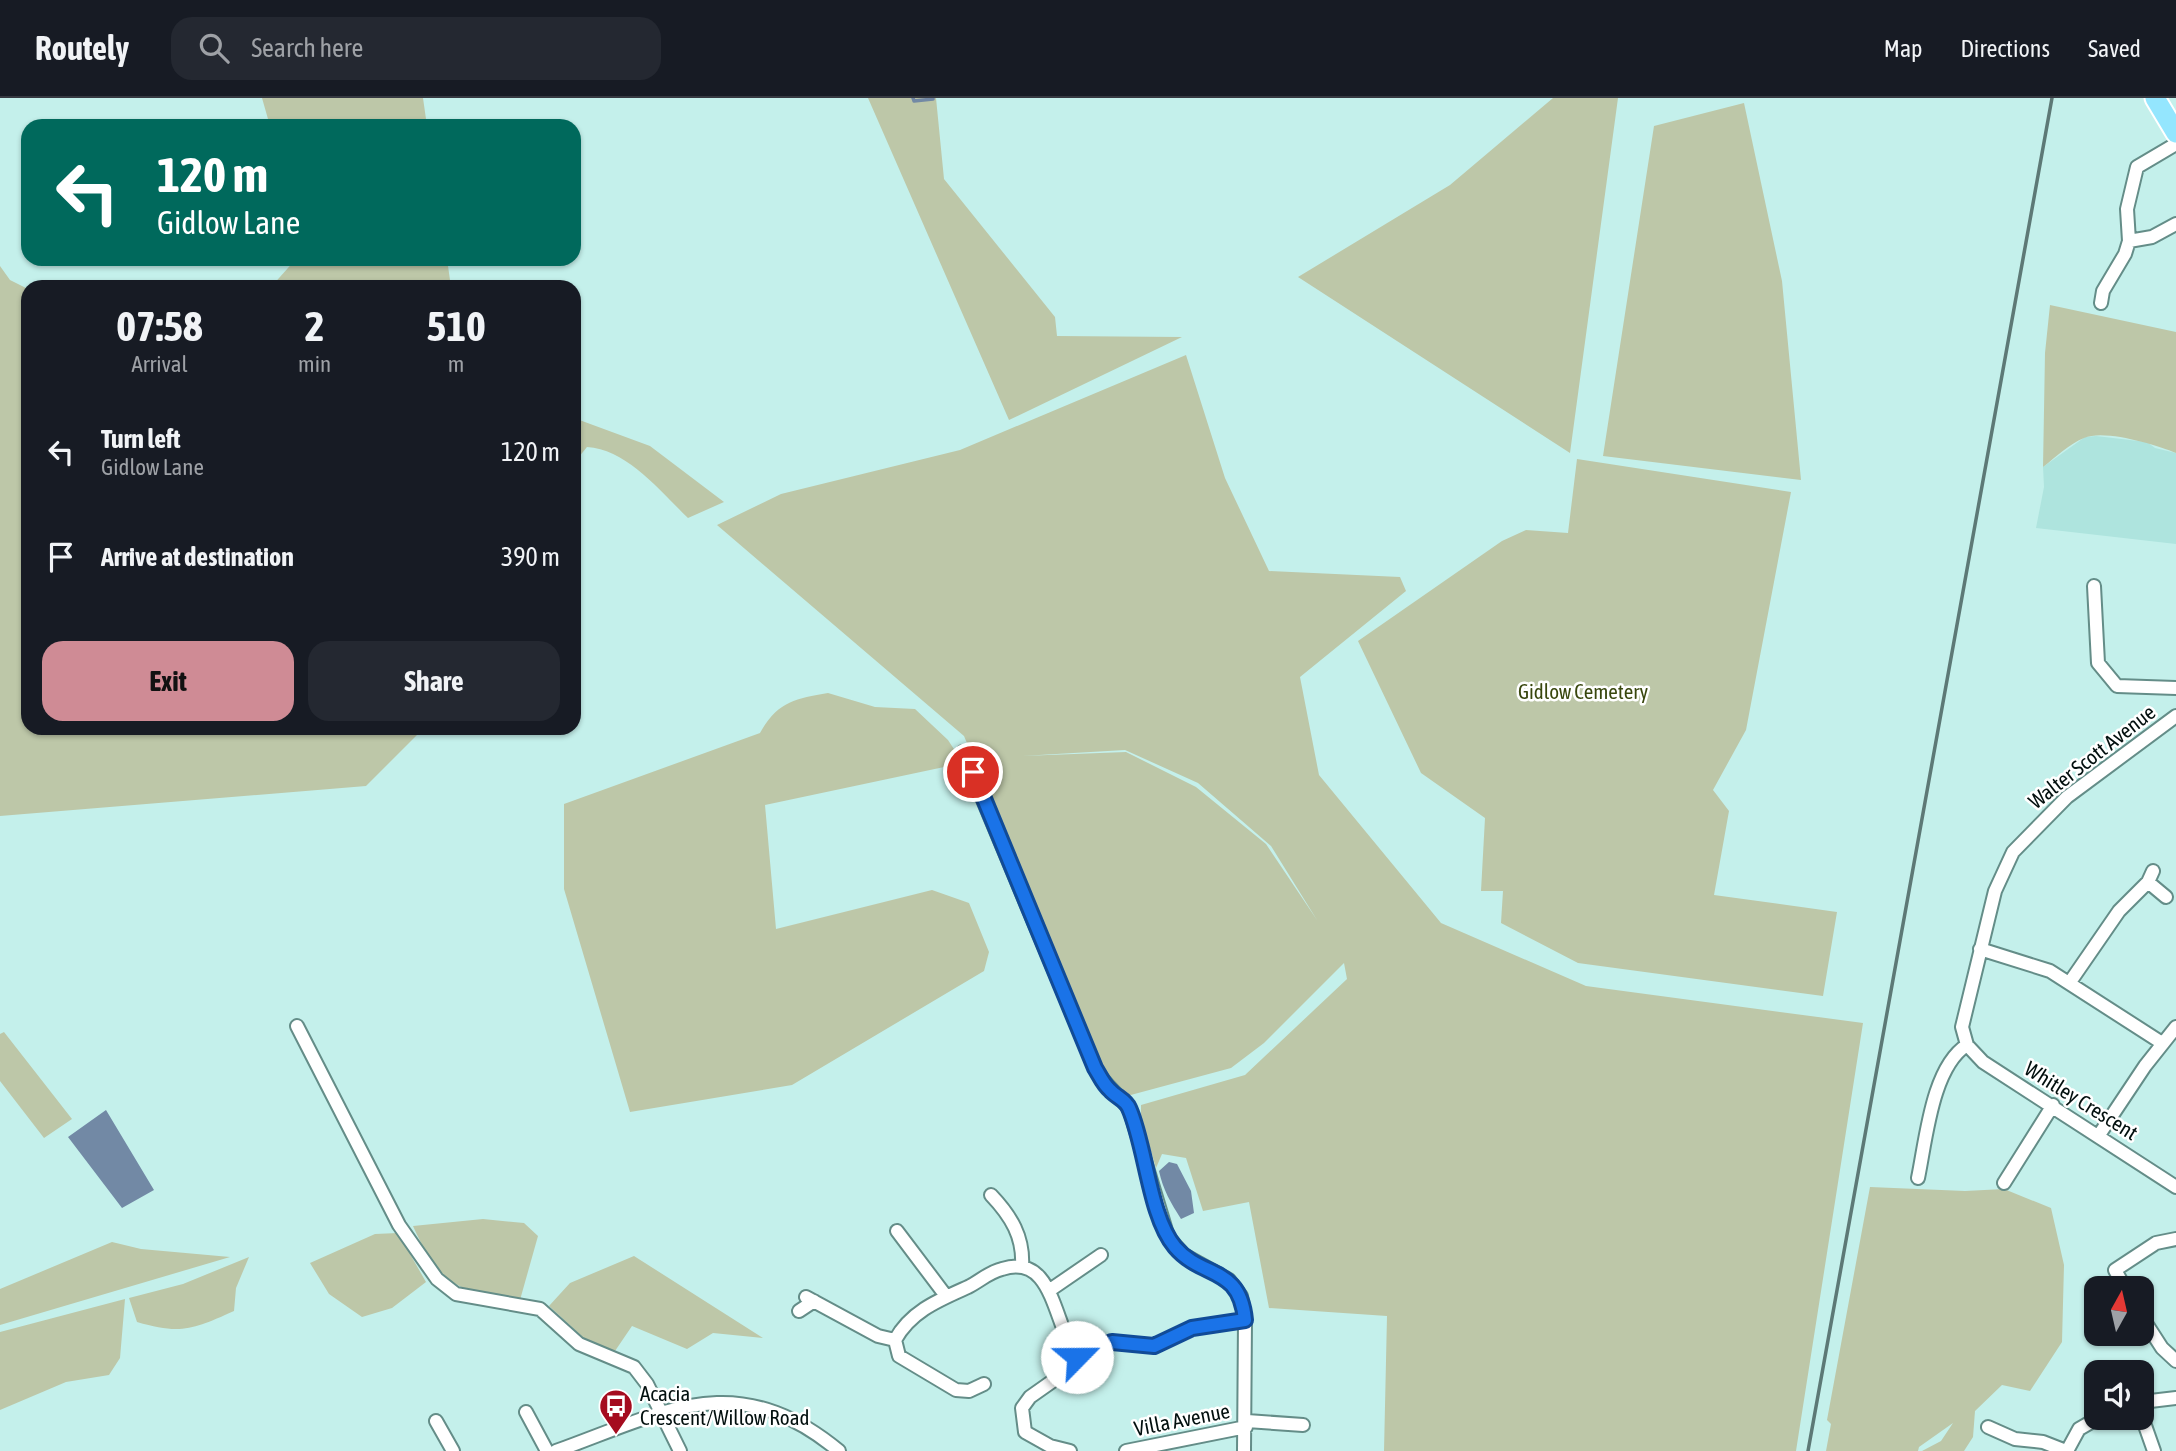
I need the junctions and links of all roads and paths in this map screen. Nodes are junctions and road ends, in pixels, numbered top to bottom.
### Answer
1 (2157, 99) edge
2 (2176, 133) edge
3 (2176, 144) edge
4 (2176, 224) edge
5 (2129, 241) junction
6 (2101, 303) dead end
7 (2094, 586) dead end
8 (2176, 688) edge
9 (2176, 716) edge
10 (963, 752) dead end
11 (2166, 897) dead end
12 (1980, 949) junction
13 (2070, 982) junction
14 (297, 1026) dead end
15 (2176, 1027) edge
16 (2162, 1043) junction
17 (1967, 1045) junction
18 (2053, 1105) junction
19 (2099, 1135) junction
20 (1918, 1178) dead end
21 (2022, 1181) dead end
22 (2176, 1187) edge
23 (991, 1195) dead end
24 (897, 1231) dead end
25 (2176, 1239) edge
26 (1101, 1255) dead end
27 (1022, 1266) junction
28 (2118, 1276) edge
29 (1050, 1290) junction
30 (946, 1296) junction
31 (799, 1311) dead end
32 (1245, 1320) junction
33 (2154, 1336) edge
34 (895, 1340) junction
35 (1081, 1361) junction
36 (2176, 1362) edge
37 (984, 1384) dead end
38 (2176, 1398) edge
39 (2154, 1401) edge
40 (526, 1412) dead end
41 (660, 1414) junction
42 (436, 1421) dead end
43 (1246, 1424) junction
44 (1302, 1426) dead end
45 (2084, 1426) edge
46 (1987, 1427) dead end
47 (2147, 1430) edge
48 (453, 1451) edge
49 (547, 1451) edge
50 (556, 1451) edge
51 (680, 1451) edge
52 (839, 1451) edge
53 (1070, 1451) edge
54 (1126, 1451) edge
55 (1244, 1451) edge
56 (2066, 1451) edge
57 (2154, 1451) edge

1 - 2 highway
3 - 5 street
4 - 5 street
5 - 6 street
7 - 8 street
9 - 12 street, Walter Scott Avenue
10 - 32 street
11 - 13 street
12 - 13 street
12 - 17 street, Walter Scott Avenue
13 - 16 street
14 - 41 street
15 - 16 street
16 - 19 street
17 - 18 street, Whitley Crescent
17 - 20 street
18 - 19 street, Whitley Crescent
18 - 21 street
19 - 22 street, Whitley Crescent
23 - 27 street
24 - 30 street
25 - 28 street
26 - 29 street
27 - 29 street
27 - 30 street
29 - 35 street
30 - 34 street
31 - 34 street
32 - 35 street
32 - 43 street
33 - 36 street
34 - 37 street
35 - 53 street
38 - 39 street
40 - 49 street
41 - 50 street
41 - 51 street
41 - 52 street
42 - 48 street
43 - 44 street, Villa Avenue
43 - 54 street, Villa Avenue
43 - 55 street
45 - 56 street
46 - 56 street
47 - 57 street

